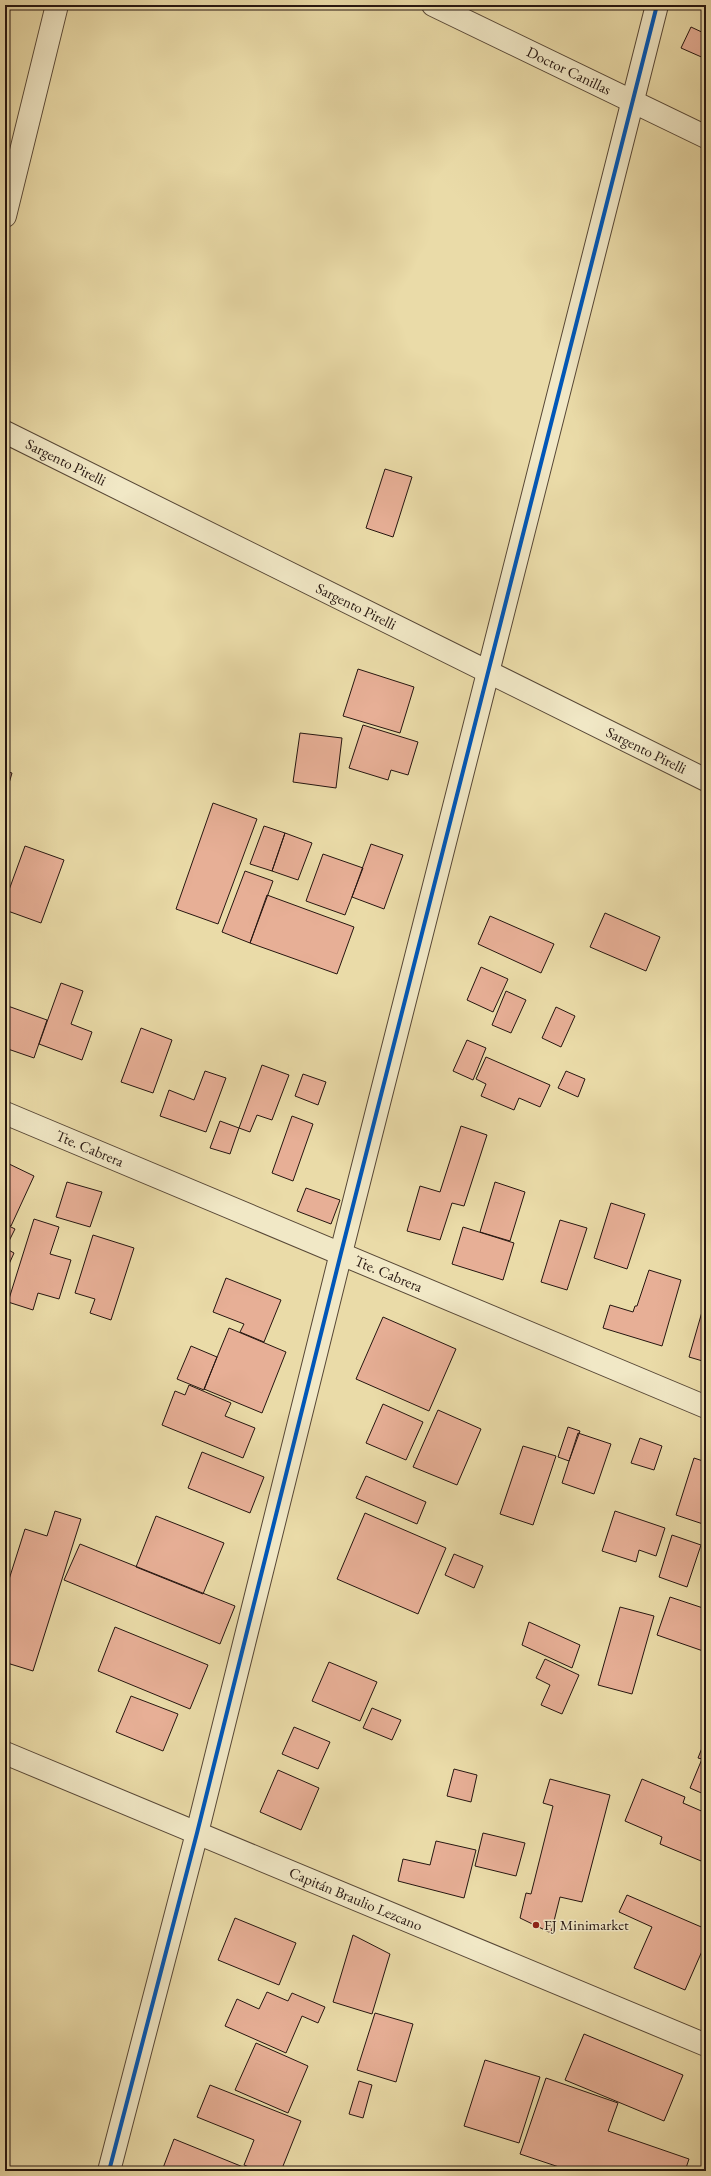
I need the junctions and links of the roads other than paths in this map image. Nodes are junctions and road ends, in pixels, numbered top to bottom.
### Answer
1 (57, 5) edge
2 (433, 5) edge
3 (656, 5) edge
4 (632, 101) junction
5 (706, 137) edge
6 (5, 216) edge
7 (5, 432) edge
8 (488, 671) junction
9 (706, 780) edge
10 (5, 1114) edge
11 (341, 1253) junction
12 (706, 1406) edge
13 (5, 1754) edge
14 (197, 1833) junction
15 (706, 2045) edge
16 (109, 2171) edge

1 - 6 street
2 - 4 street, Doctor Canillas
3 - 4 street
4 - 5 street, Doctor Canillas
4 - 8 street
7 - 8 street, Sargento Pirelli
8 - 9 street, Sargento Pirelli
8 - 11 street
10 - 11 street, Tte. Cabrera
11 - 12 street, Tte. Cabrera
11 - 14 street
13 - 14 street, Capitán Braulio Lezcano
14 - 15 street, Capitán Braulio Lezcano
14 - 16 street

